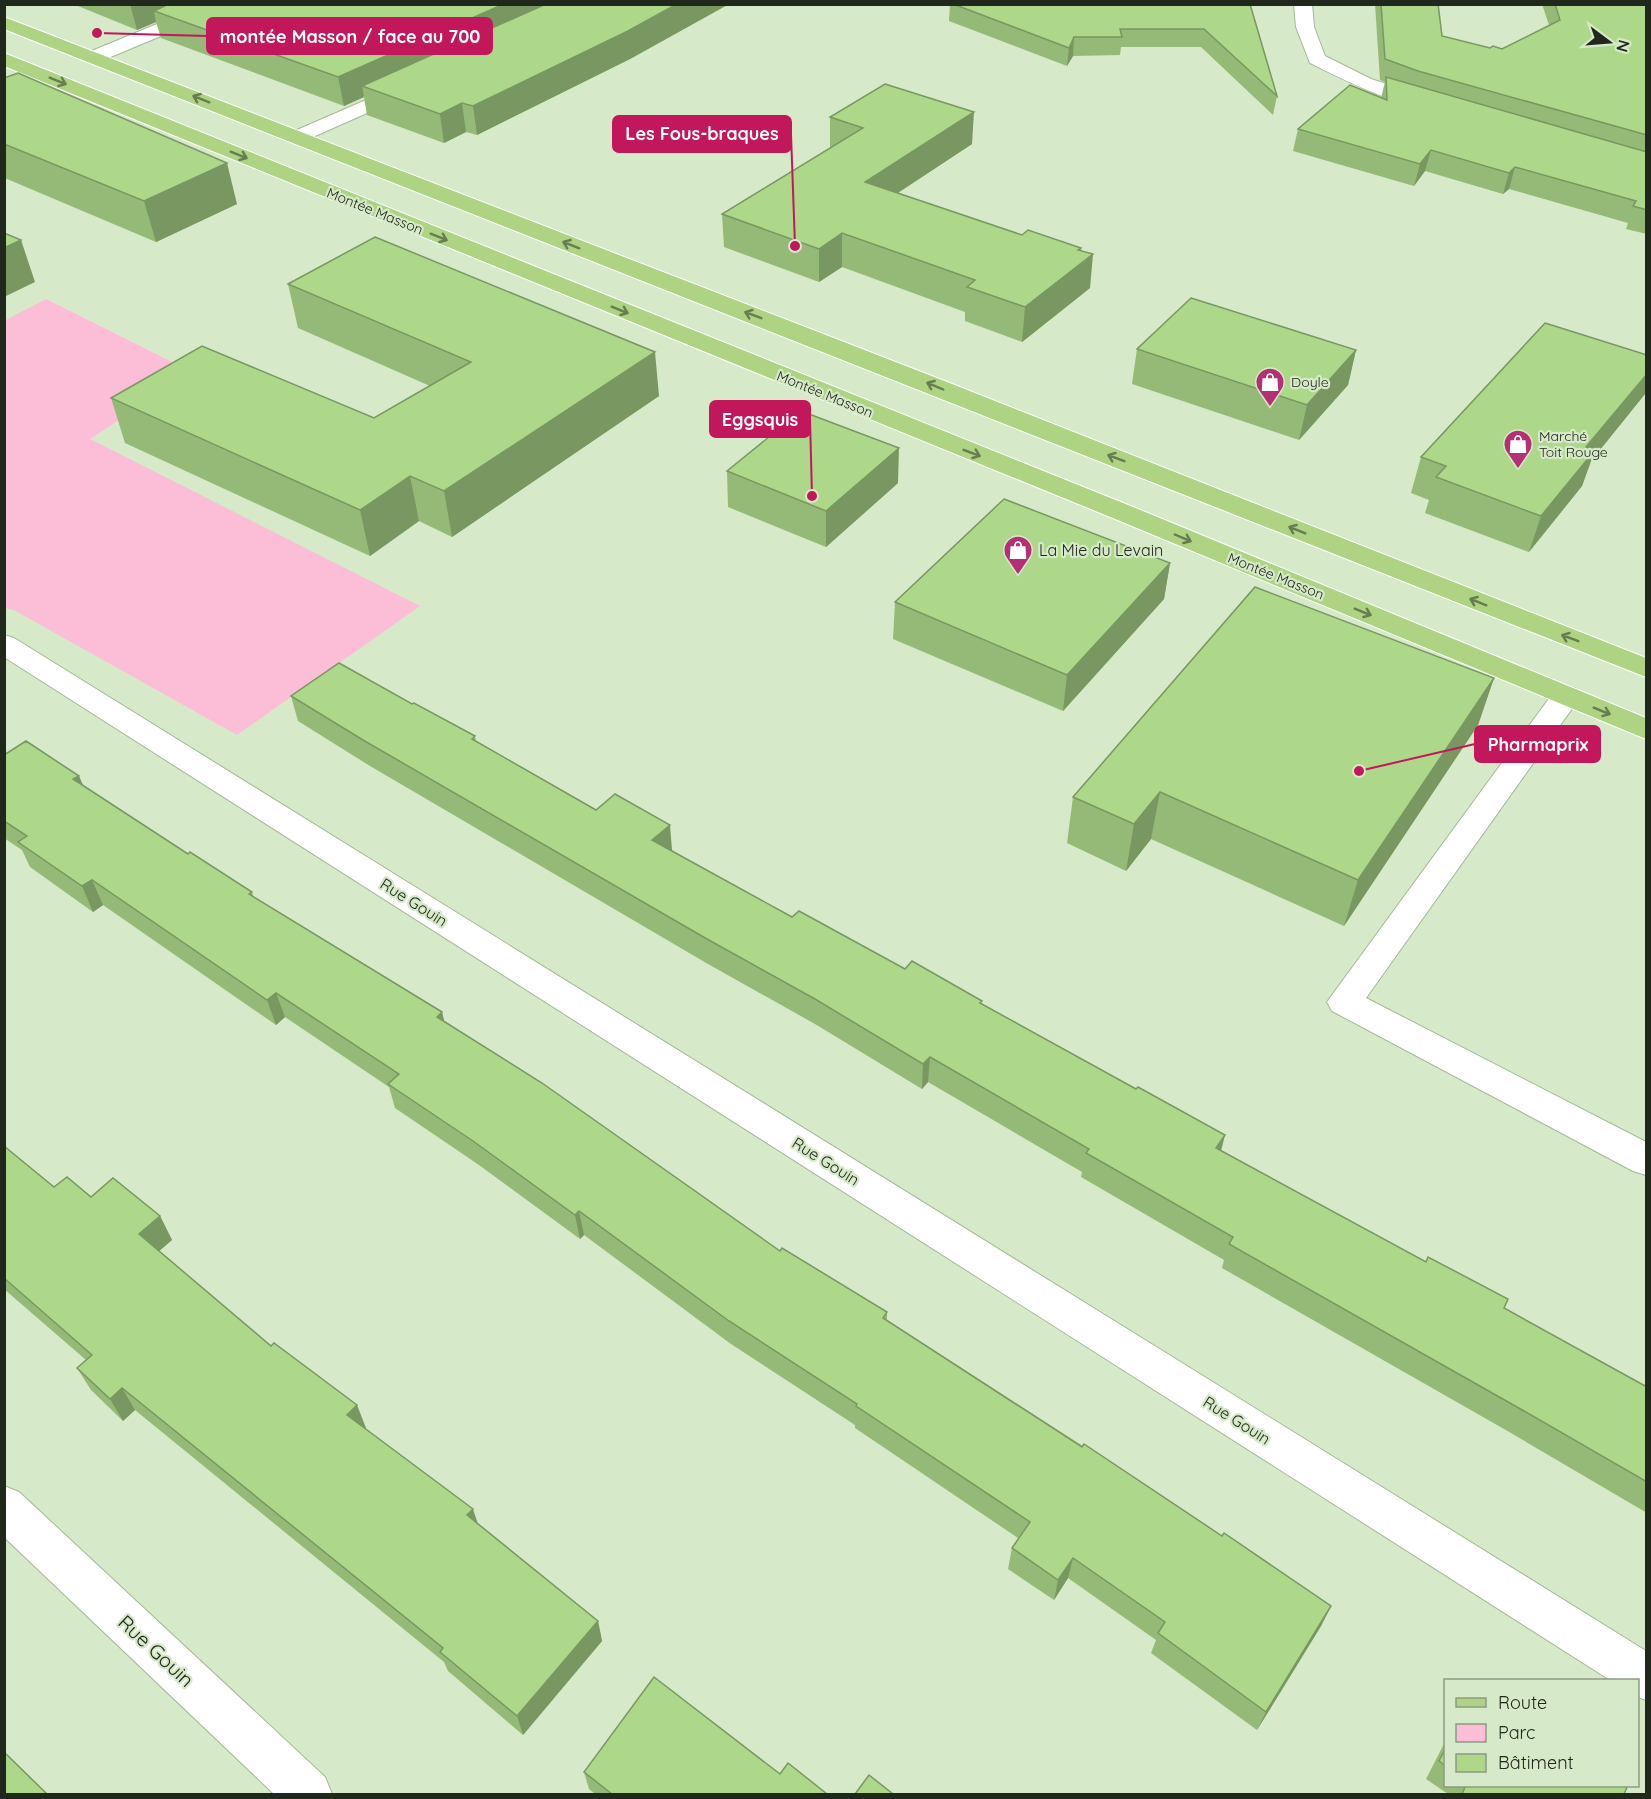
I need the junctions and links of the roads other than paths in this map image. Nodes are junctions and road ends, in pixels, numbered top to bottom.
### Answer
1 (222, 4) edge
2 (1303, 4) edge
3 (4, 22) edge
4 (94, 57) junction
5 (4, 59) edge
6 (426, 80) edge
7 (1439, 107) edge
8 (297, 137) junction
9 (4, 644) edge
10 (1647, 668) edge
11 (1566, 696) junction
12 (1647, 729) edge
13 (1647, 1160) edge
14 (4, 1507) edge
15 (1647, 1677) edge
16 (308, 1794) edge

1 - 4 street
2 - 7 street
3 - 4 main road
8 -> 4 main road
5 -> 11 main road, Montée Masson
6 - 8 street
10 -> 8 main road
9 - 15 street, Rue Gouin
11 -> 12 main road, Montée Masson
11 - 13 street
14 - 16 street, Rue Gouin

